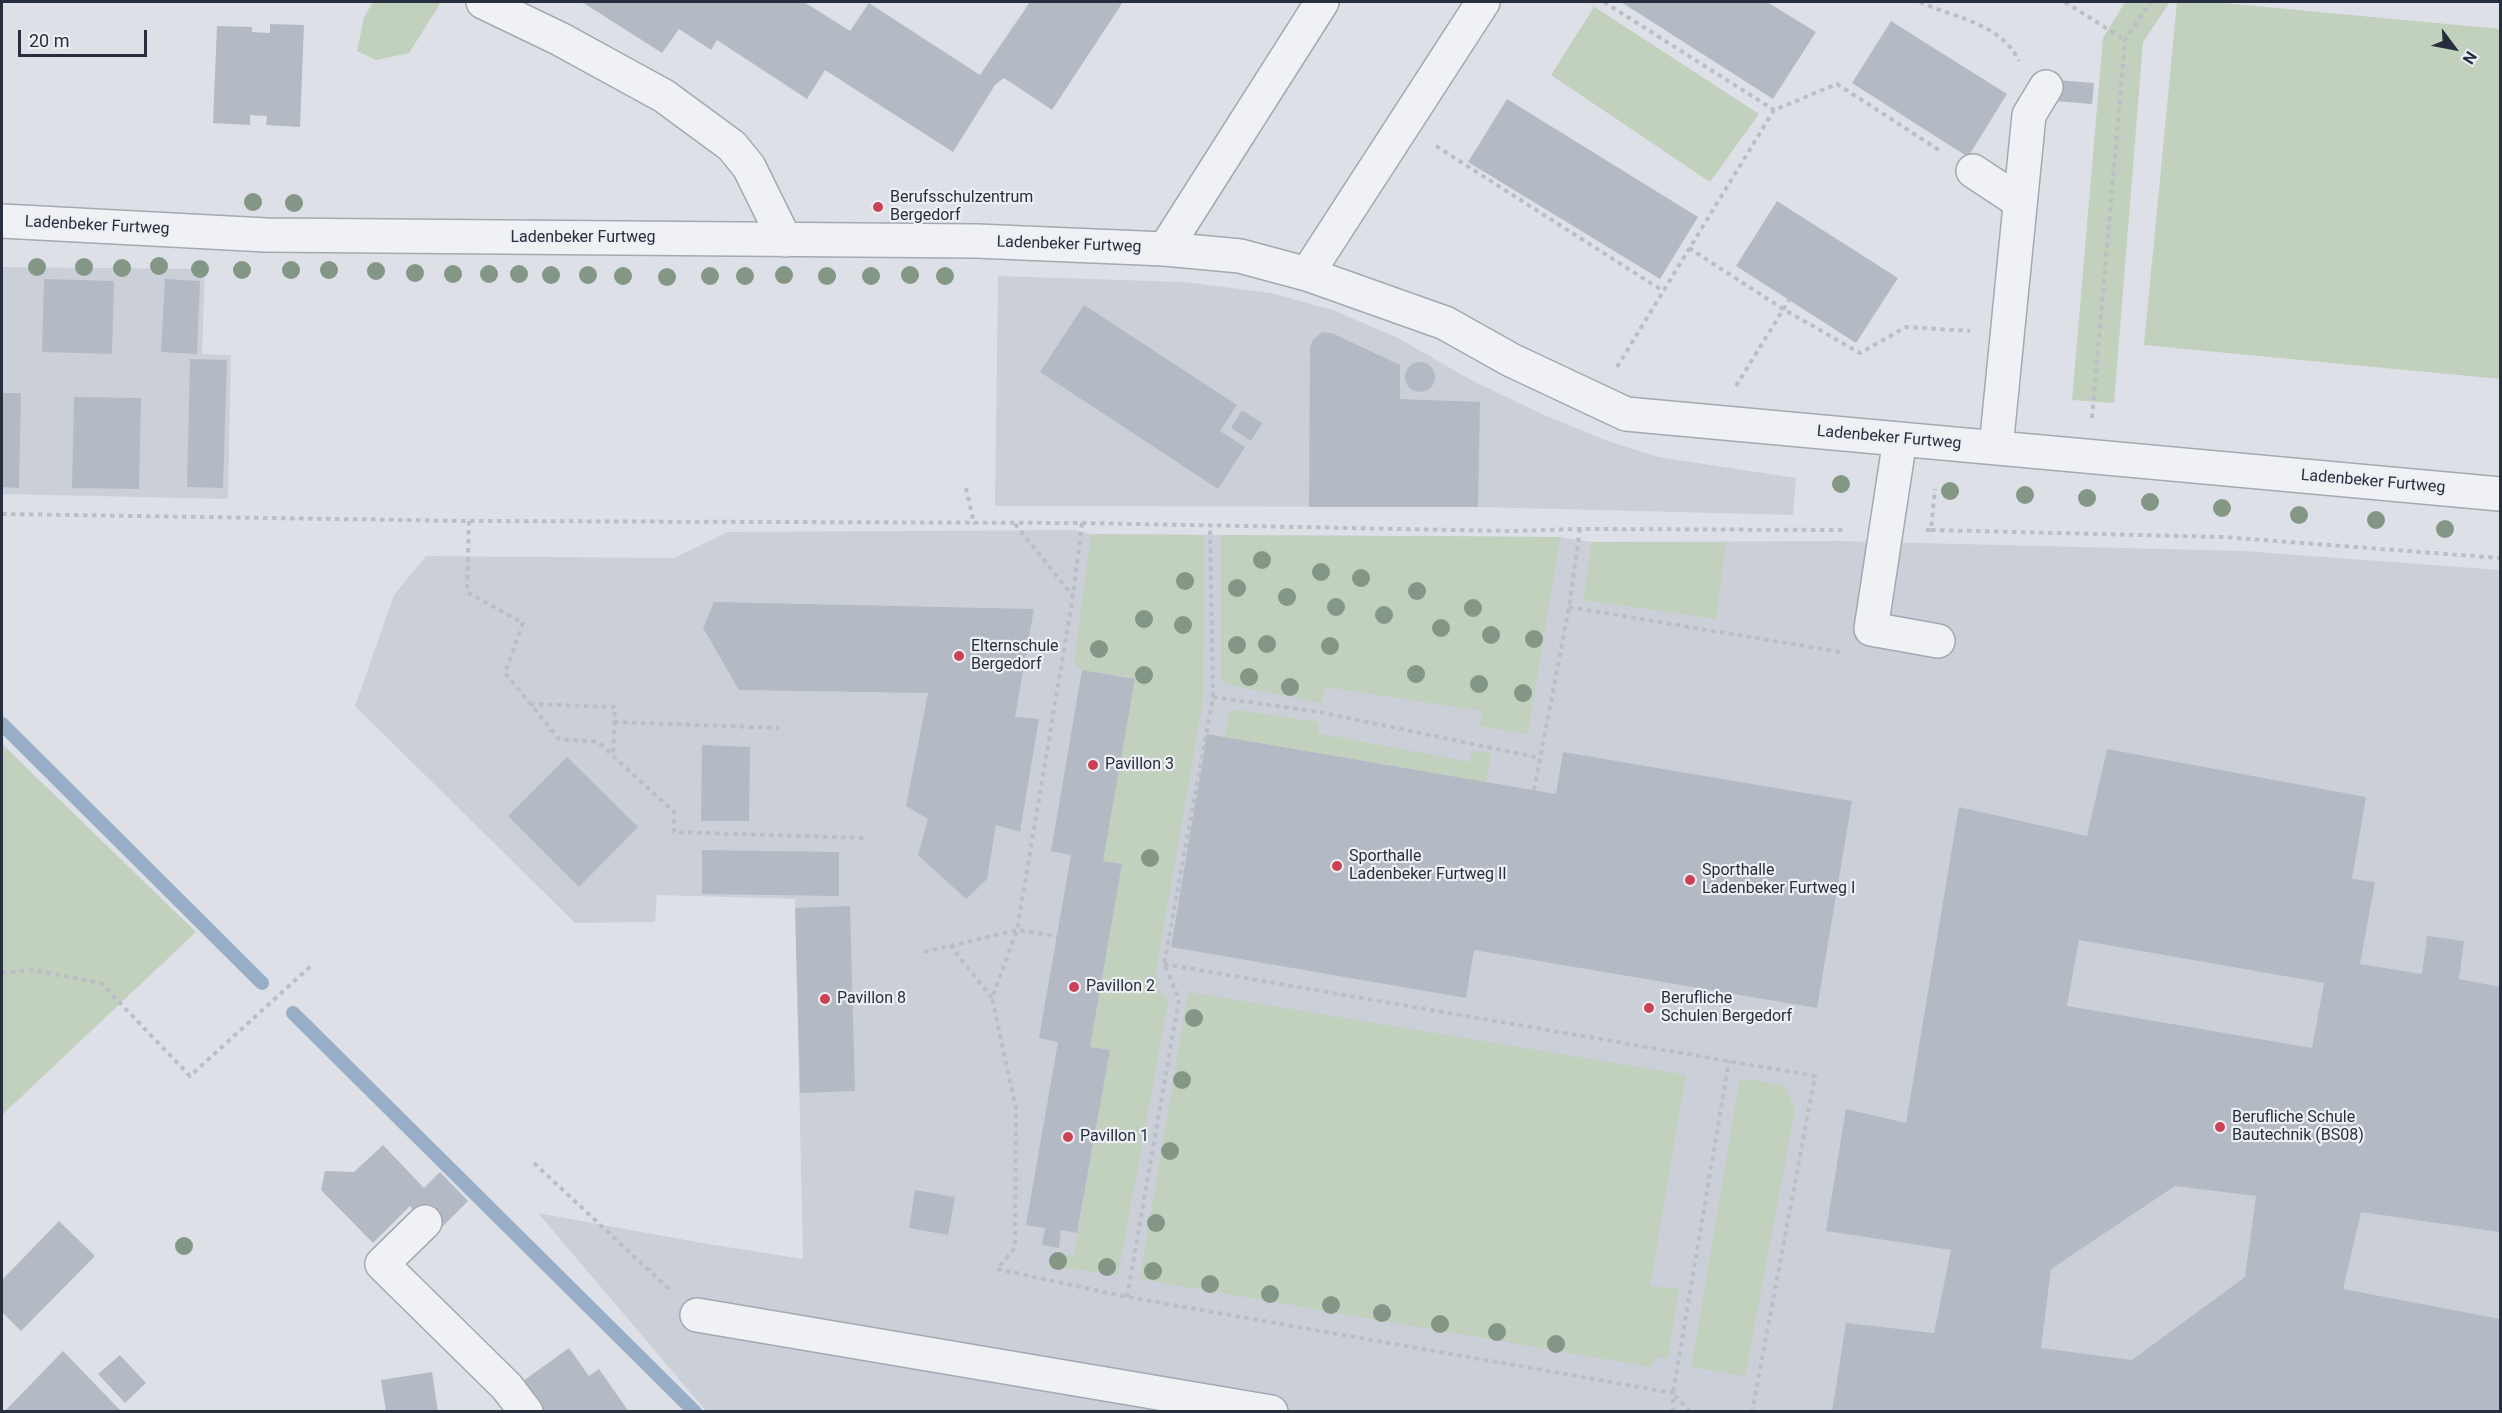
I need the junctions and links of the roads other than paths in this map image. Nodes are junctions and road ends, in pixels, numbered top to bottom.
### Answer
1 (483, 2) edge
2 (1322, 2) edge
3 (1483, 2) edge
4 (2035, 77) road end
5 (1973, 171) road end
6 (2020, 202) junction
7 (2, 221) edge
8 (785, 240) junction
9 (1165, 249) junction
10 (1306, 274) junction
11 (1900, 439) junction
12 (1996, 447) junction
13 (2500, 494) edge
14 (1938, 641) dead end
15 (425, 1222) dead end
16 (697, 1316) road end
17 (526, 1412) edge
18 (1270, 1412) edge

1 - 8 street
2 - 9 street, Ladenbeker Furtweg
3 - 10 street
4 - 6 street
5 - 6 street
6 - 12 street
7 - 8 street, Ladenbeker Furtweg
8 - 9 street, Ladenbeker Furtweg
9 - 10 street, Ladenbeker Furtweg
10 - 11 street, Ladenbeker Furtweg
11 - 12 street, Ladenbeker Furtweg
11 - 14 street
12 - 13 street, Ladenbeker Furtweg
15 - 17 street
16 - 18 street

